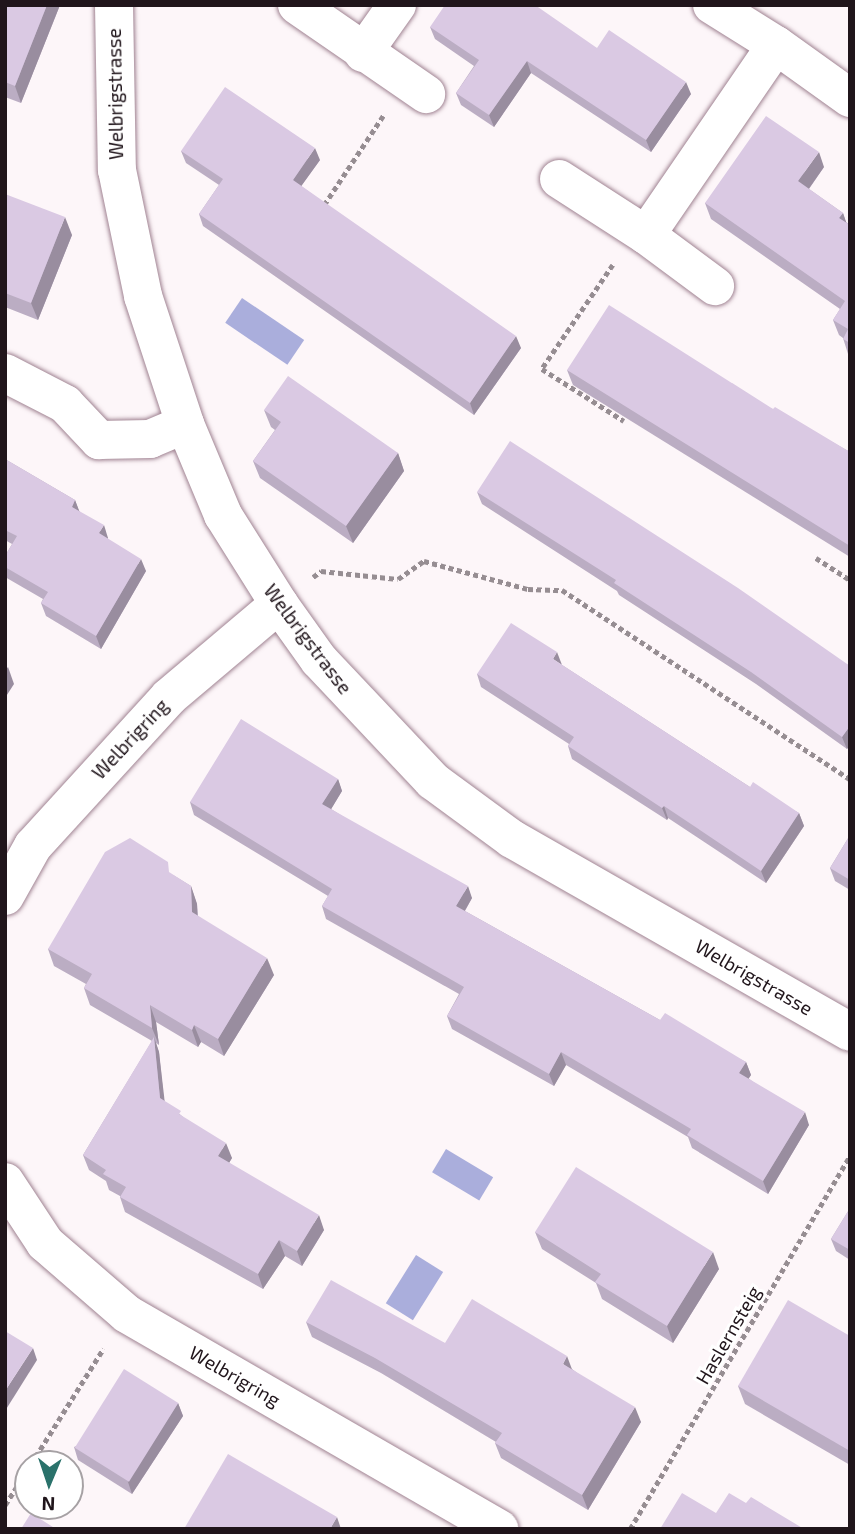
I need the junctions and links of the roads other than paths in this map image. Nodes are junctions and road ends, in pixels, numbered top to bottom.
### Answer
1 (114, 5) edge
2 (297, 5) edge
3 (397, 5) edge
4 (712, 5) edge
5 (776, 45) junction
6 (363, 53) junction
7 (416, 87) road end
8 (850, 98) edge
9 (559, 178) dead end
10 (642, 233) junction
11 (715, 286) dead end
12 (5, 373) edge
13 (185, 424) junction
14 (279, 604) junction
15 (19, 839) edge
16 (5, 896) edge
17 (850, 1032) edge
18 (5, 1182) edge
19 (499, 1529) edge

1 - 13 street, Welbrigstrasse
2 - 6 street
3 - 6 street
4 - 5 street
5 - 8 street
5 - 10 street
6 - 7 street
9 - 10 street
10 - 11 street
12 - 13 street
13 - 14 street, Welbrigstrasse
14 - 15 street, Welbrigring
14 - 17 street, Welbrigstrasse
15 - 16 street, Welbrigring
18 - 19 street, Welbrigring

